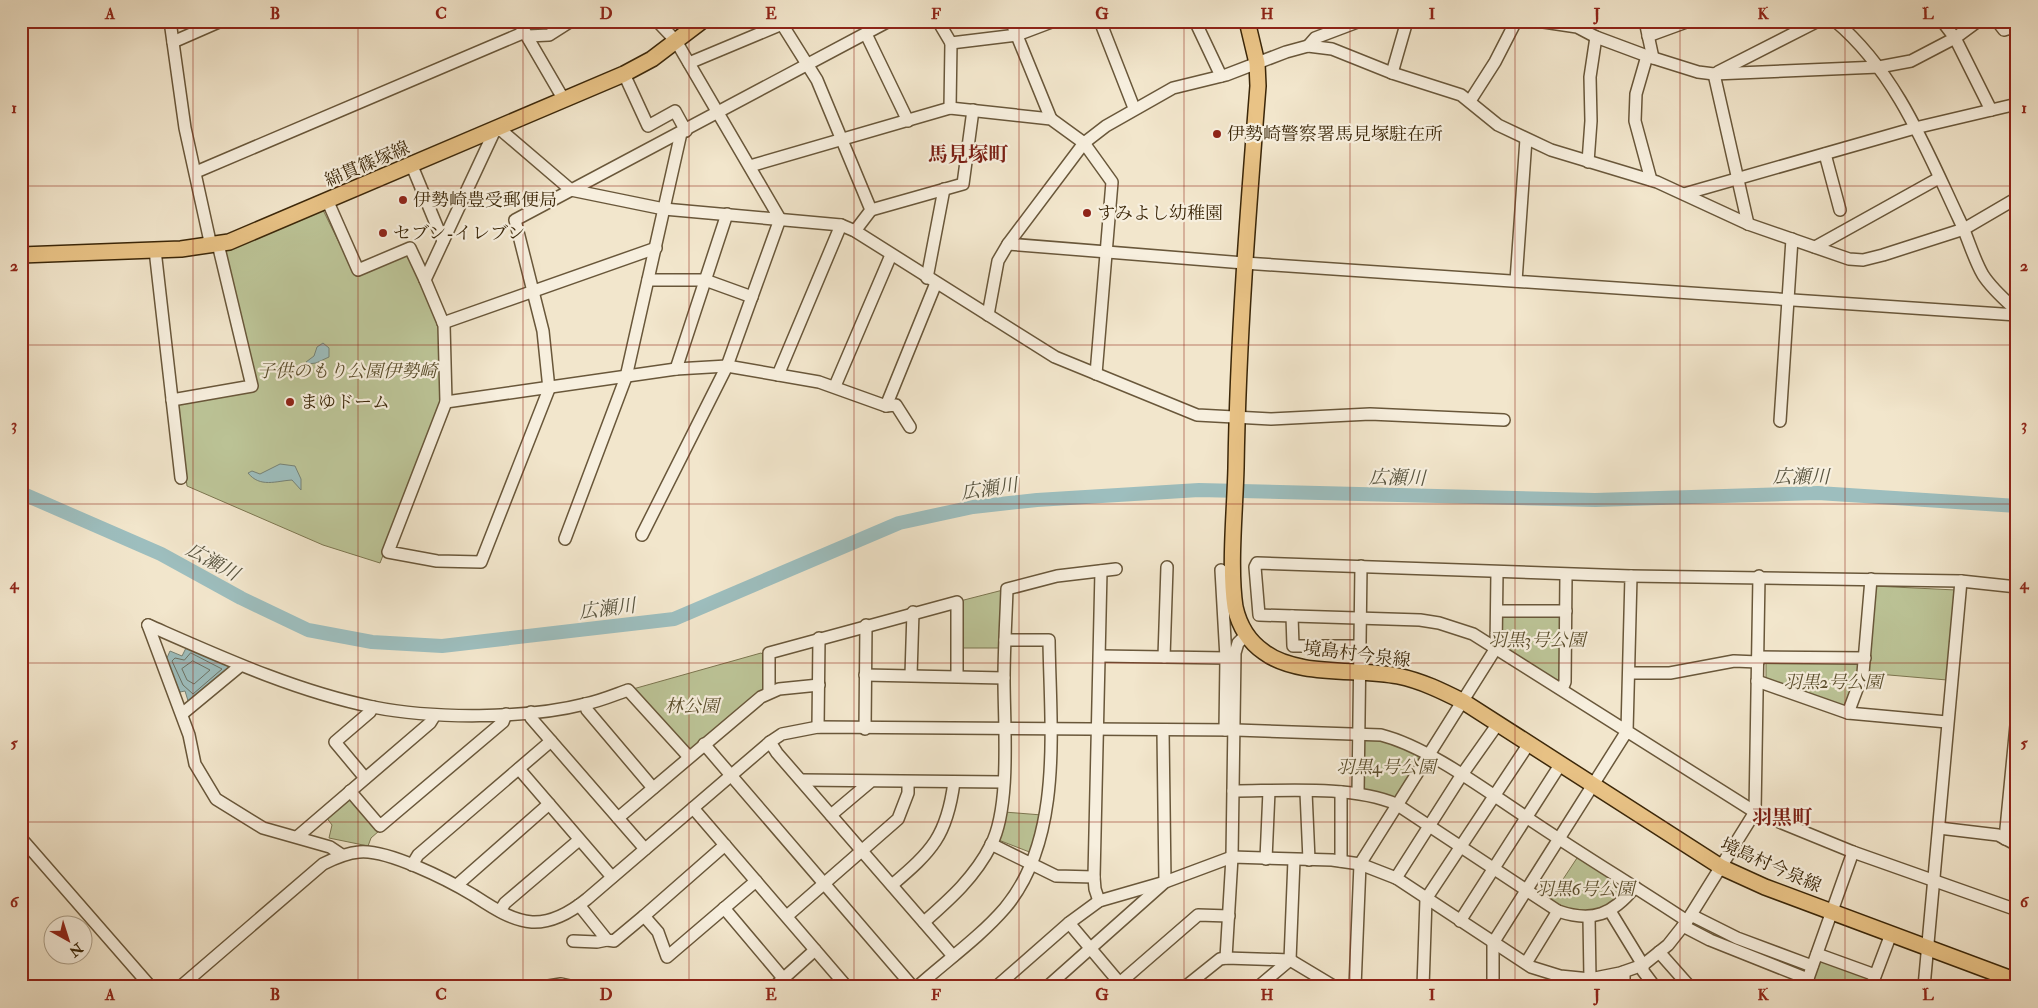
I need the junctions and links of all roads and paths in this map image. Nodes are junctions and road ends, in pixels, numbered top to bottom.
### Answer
1 (170, 21) edge
2 (221, 21) edge
3 (518, 21) edge
4 (571, 21) edge
5 (657, 21) edge
6 (702, 21) edge
7 (890, 21) edge
8 (938, 21) edge
9 (1011, 21) edge
10 (1054, 21) edge
11 (1100, 21) edge
12 (1195, 21) edge
13 (1246, 21) edge
14 (1360, 21) edge
15 (1406, 21) edge
16 (1516, 21) edge
17 (1537, 21) edge
18 (1645, 21) edge
19 (1689, 21) edge
20 (1818, 21) edge
21 (1835, 21) edge
22 (1942, 21) edge
23 (1978, 21) edge
24 (1998, 21) edge
25 (784, 22) edge
26 (1577, 24) edge
27 (2017, 26) edge
28 (527, 34) junction
29 (866, 34) junction
30 (1017, 35) junction
31 (1648, 36) junction
32 (1596, 37) junction
33 (1955, 38) junction
34 (676, 41) junction
35 (173, 42) junction
36 (951, 43) junction
37 (1308, 46) junction
38 (1650, 57) junction
39 (1256, 63) junction
40 (689, 64) junction
41 (808, 64) junction
42 (1879, 67) junction
43 (1392, 73) junction
44 (624, 74) junction
45 (1714, 74) junction
46 (1221, 76) junction
47 (564, 100) junction
48 (1470, 101) junction
49 (2017, 104) edge
50 (950, 108) junction
51 (1134, 108) junction
52 (973, 110) junction
53 (1991, 110) junction
54 (719, 114) junction
55 (1050, 119) junction
56 (908, 121) junction
57 (1915, 128) junction
58 (495, 130) junction
59 (684, 132) junction
60 (843, 139) junction
61 (1526, 139) junction
62 (1084, 143) junction
63 (1825, 154) junction
64 (1588, 162) junction
65 (412, 166) junction
66 (750, 166) junction
67 (196, 172) junction
68 (1939, 178) junction
69 (1738, 179) junction
70 (1651, 180) junction
71 (944, 189) junction
72 (571, 190) junction
73 (1684, 194) junction
74 (2017, 198) edge
75 (328, 202) junction
76 (664, 209) junction
77 (871, 210) junction
78 (1840, 210) dead end
79 (727, 214) junction
80 (780, 219) junction
81 (1748, 224) junction
82 (841, 225) junction
83 (1964, 229) junction
84 (855, 231) junction
85 (1792, 239) junction
86 (444, 241) junction
87 (1008, 244) junction
88 (215, 245) junction
89 (1815, 247) junction
90 (656, 248) junction
91 (155, 250) junction
92 (1106, 253) junction
93 (21, 254) edge
94 (892, 255) junction
95 (1244, 263) junction
96 (425, 280) junction
97 (648, 280) junction
98 (705, 280) junction
99 (932, 280) junction
100 (1516, 281) junction
101 (533, 292) junction
102 (752, 297) junction
103 (1788, 299) junction
104 (2017, 313) edge
105 (988, 315) junction
106 (444, 323) junction
107 (727, 366) junction
108 (676, 369) junction
109 (1096, 374) junction
110 (778, 375) junction
111 (626, 378) junction
112 (835, 386) junction
113 (549, 389) junction
114 (172, 400) junction
115 (446, 402) junction
116 (886, 406) junction
117 (1504, 420) dead end
118 (1780, 421) dead end
119 (1236, 423) junction
120 (910, 427) dead end
121 (181, 478) dead end
122 (642, 534) dead end
123 (565, 539) dead end
124 (1361, 566) junction
125 (1167, 567) dead end
126 (1116, 570) dead end
127 (1221, 570) dead end
128 (1101, 571) junction
129 (1497, 572) junction
130 (1566, 575) junction
131 (1631, 576) junction
132 (1759, 576) junction
133 (1871, 579) junction
134 (1961, 580) junction
135 (2017, 586) edge
136 (1498, 611) junction
137 (914, 612) junction
138 (1566, 612) junction
139 (1292, 616) junction
140 (1360, 617) junction
141 (866, 625) junction
142 (1246, 635) junction
143 (819, 638) junction
144 (1005, 640) junction
145 (1360, 646) junction
146 (1496, 648) junction
147 (1100, 656) junction
148 (1164, 657) junction
149 (1226, 658) junction
150 (1865, 658) junction
151 (1758, 659) junction
152 (240, 666) junction
153 (1360, 670) junction
154 (1629, 673) junction
155 (865, 675) junction
156 (911, 675) junction
157 (957, 676) junction
158 (1004, 678) junction
159 (1757, 681) junction
160 (819, 685) junction
161 (1562, 689) junction
162 (769, 692) junction
163 (1464, 702) junction
164 (585, 704) junction
165 (373, 707) junction
166 (530, 712) junction
167 (1848, 713) junction
168 (182, 714) junction
169 (506, 714) junction
170 (435, 715) junction
171 (2017, 715) edge
172 (1947, 722) junction
173 (1497, 725) junction
174 (818, 727) junction
175 (864, 729) junction
176 (1004, 730) junction
177 (1050, 730) junction
178 (1163, 730) junction
179 (1230, 730) junction
180 (1097, 731) junction
181 (1627, 731) junction
182 (1360, 733) junction
183 (551, 741) junction
184 (770, 742) junction
185 (704, 744) junction
186 (1528, 744) junction
187 (1428, 755) junction
188 (689, 757) junction
189 (1560, 765) junction
190 (519, 769) junction
191 (730, 775) junction
192 (1461, 776) junction
193 (365, 778) junction
194 (801, 780) junction
195 (908, 782) junction
196 (954, 782) junction
197 (1003, 782) junction
198 (869, 783) junction
199 (1593, 785) junction
200 (653, 788) junction
201 (350, 791) junction
202 (1233, 791) junction
203 (1269, 791) junction
204 (1306, 792) junction
205 (1341, 792) junction
206 (1358, 793) junction
207 (1495, 795) junction
208 (549, 804) junction
209 (1396, 804) junction
210 (693, 808) junction
211 (1755, 812) junction
212 (831, 815) junction
213 (618, 818) junction
214 (1526, 818) junction
215 (1429, 825) junction
216 (1938, 828) junction
217 (297, 837) junction
218 (21, 838) edge
219 (1559, 838) junction
220 (2004, 839) junction
221 (579, 840) junction
222 (991, 844) junction
223 (725, 845) junction
224 (2017, 846) edge
225 (1462, 847) junction
226 (645, 849) junction
227 (862, 850) junction
228 (1853, 852) junction
229 (342, 855) junction
230 (1232, 857) junction
231 (1266, 859) junction
232 (1294, 860) junction
233 (1309, 860) junction
234 (1341, 861) junction
235 (1031, 862) junction
236 (1360, 864) junction
237 (412, 865) junction
238 (1721, 867) junction
239 (1494, 869) junction
240 (612, 877) junction
241 (1094, 877) junction
242 (1396, 878) junction
243 (1933, 879) junction
244 (756, 881) junction
245 (1165, 882) junction
246 (824, 883) junction
247 (457, 885) junction
248 (892, 885) junction
249 (1636, 887) junction
250 (1527, 891) junction
251 (1426, 899) junction
252 (1099, 901) junction
253 (579, 905) junction
254 (724, 908) junction
255 (2017, 910) edge
256 (500, 911) junction
257 (1558, 911) junction
258 (1610, 911) junction
259 (1833, 912) junction
260 (644, 916) junction
261 (787, 916) junction
262 (1229, 916) junction
263 (1589, 917) junction
264 (1460, 921) junction
265 (1687, 921) junction
266 (924, 922) junction
267 (1069, 923) junction
268 (1891, 934) junction
269 (607, 940) junction
270 (573, 941) dead end
271 (1493, 943) junction
272 (1928, 948) junction
273 (1090, 949) junction
274 (815, 950) junction
275 (1659, 952) junction
276 (1817, 954) junction
277 (953, 956) junction
278 (1226, 958) junction
279 (1290, 960) junction
280 (1526, 963) junction
281 (1643, 965) junction
282 (1812, 966) junction
283 (1624, 972) junction
284 (1875, 975) junction
285 (783, 978) junction
286 (1590, 980) junction
287 (2017, 981) edge
288 (1560, 982) edge
289 (1807, 983) edge
290 (1119, 985) edge
291 (1328, 985) edge
292 (151, 987) edge
293 (180, 987) edge
294 (542, 987) edge
295 (575, 987) edge
296 (774, 987) edge
297 (846, 987) edge
298 (915, 987) edge
299 (996, 987) edge
300 (1046, 987) edge
301 (1185, 987) edge
302 (1258, 987) edge
303 (1355, 987) edge
304 (1423, 987) edge
305 (1493, 987) edge
306 (1624, 987) edge
307 (1655, 987) edge
308 (1690, 987) edge
309 (1871, 987) edge
310 (1924, 987) edge

1 - 35 street
2 - 35 street
3 - 28 street
4 - 28 street
5 - 34 street
6 - 34 main road, 綿貫篠塚線
7 - 29 street
8 - 36 street
9 - 30 street
10 - 30 street
11 - 51 street
12 - 46 street
13 - 39 main road, 境島村今泉線
14 - 37 street
15 - 43 street
16 - 48 street
17 - 26 street
18 - 31 street
19 - 31 street
20 - 45 street
21 - 42 street
22 - 33 street
23 - 33 street
24 - 27 street
25 - 40 street
25 - 41 street
26 - 32 street
28 - 47 street
28 - 67 street
29 - 41 street
29 - 56 street
30 - 36 street
30 - 55 street
31 - 38 street
32 - 38 street
32 - 64 street
33 - 42 street
33 - 53 street
34 - 40 street
34 - 44 main road, 綿貫篠塚線
35 - 67 street
36 - 50 street
37 - 39 street
37 - 43 street
38 - 45 street
38 - 70 street
39 - 46 street
39 - 95 main road, 境島村今泉線
40 - 54 street
41 - 54 street
41 - 60 street
42 - 45 street
42 - 57 street
43 - 48 street
44 - 47 main road, 綿貫篠塚線
44 - 59 street
45 - 69 street
46 - 51 street
47 - 58 main road, 綿貫篠塚線
48 - 61 street
49 - 53 street
50 - 52 street
50 - 56 street
51 - 62 street
52 - 55 street
52 - 71 street
53 - 57 street
54 - 59 street
54 - 66 street
55 - 62 street
56 - 60 street
57 - 63 street
57 - 68 street
58 - 65 main road, 綿貫篠塚線
58 - 72 street
58 - 86 street
59 - 72 street
59 - 76 street
60 - 66 street
60 - 77 street
61 - 64 street
61 - 100 street
62 - 87 street
62 - 92 street
63 - 69 street
63 - 78 street
64 - 70 street
65 - 75 main road, 綿貫篠塚線
65 - 86 street
66 - 80 street
67 - 88 street
68 - 83 street
68 - 89 street
69 - 73 street
69 - 81 street
70 - 73 street
71 - 77 street
71 - 99 street
72 - 76 street
72 - 101 street
73 - 81 street
74 - 83 street
75 - 88 main road, 綿貫篠塚線
75 - 96 street
76 - 79 street
76 - 90 street
77 - 84 street
79 - 80 street
79 - 98 street
80 - 82 street
80 - 102 street
81 - 85 street
82 - 84 street
82 - 110 street
83 - 89 street
83 - 104 street
84 - 94 street
85 - 89 street
85 - 103 street
86 - 96 street
87 - 92 street
87 - 105 street
88 - 91 main road, 綿貫篠塚線
88 - 114 street
90 - 97 street
90 - 101 street
91 - 93 main road, 綿貫篠塚線
91 - 114 street
92 - 95 street
92 - 109 street
94 - 99 street
94 - 112 street
95 - 100 street
95 - 119 main road, 境島村今泉線
96 - 106 street
97 - 98 street
97 - 111 street
98 - 102 street
98 - 108 street
99 - 105 street
99 - 116 street
100 - 103 street
101 - 106 street
101 - 113 street
102 - 107 street
103 - 104 street
103 - 118 street
105 - 109 street
106 - 115 street
107 - 108 street
107 - 110 street
107 - 122 street
108 - 111 street
109 - 119 street
110 - 112 street
111 - 113 street
111 - 123 street
112 - 116 street
113 - 115 street
113 - 115 street
114 - 121 street
116 - 120 street
117 - 119 street
119 - 142 main road, 境島村今泉線
124 - 129 street
124 - 139 street
124 - 140 street
125 - 148 street
126 - 128 street
127 - 149 street
128 - 144 street
128 - 147 street
129 - 130 street
129 - 136 street
130 - 131 street
130 - 138 street
131 - 132 street
131 - 154 street
132 - 133 street
132 - 151 street
133 - 134 street
133 - 150 street
134 - 135 street
134 - 172 street
136 - 138 street
136 - 146 street
137 - 141 street
137 - 156 street
137 - 157 street
138 - 161 street
139 - 140 street
139 - 145 street
140 - 145 street
140 - 146 street
141 - 143 street
141 - 155 street
142 - 153 main road, 境島村今泉線
142 - 179 street
143 - 160 street
143 - 162 street
144 - 158 street
144 - 177 street
145 - 153 street
146 - 161 street
146 - 163 street
147 - 148 street
147 - 180 street
148 - 149 street
149 - 179 street
150 - 151 street
150 - 167 street
151 - 154 street
151 - 159 street
152 - 165 street
152 - 168 street
152 - 168 street
153 - 163 main road, 境島村今泉線
153 - 182 street
154 - 181 street
155 - 156 street
155 - 175 street
156 - 157 street
157 - 158 street
158 - 176 street
159 - 167 street
159 - 211 street
160 - 162 street
160 - 174 street
161 - 181 street
162 - 185 street
163 - 173 main road, 境島村今泉線
163 - 187 street
164 - 166 street
164 - 188 street
164 - 200 street
165 - 170 street
165 - 193 street
166 - 169 street
166 - 183 street
167 - 172 street
168 - 217 street
169 - 170 street
169 - 201 street
170 - 193 street
171 - 220 street
172 - 216 street
173 - 186 main road, 境島村今泉線
173 - 192 street
174 - 175 street
174 - 184 street
175 - 176 street
176 - 177 street
176 - 197 street
177 - 180 street
177 - 235 street
178 - 179 street
178 - 180 street
178 - 245 street
179 - 182 street
179 - 202 street
180 - 241 street
181 - 199 street
181 - 211 street
182 - 187 street
182 - 206 street
183 - 190 street
183 - 213 street
184 - 191 street
184 - 194 street
185 - 188 street
185 - 191 street
186 - 189 main road, 境島村今泉線
186 - 207 street
187 - 192 street
187 - 209 street
188 - 200 street
189 - 199 main road, 境島村今泉線
189 - 214 street
190 - 208 street
190 - 237 street
191 - 210 street
191 - 246 street
192 - 207 street
192 - 215 street
193 - 201 street
194 - 198 street
194 - 212 street
195 - 196 street
195 - 198 street
195 - 227 street
196 - 197 street
196 - 248 street
197 - 222 street
198 - 212 street
199 - 219 street
199 - 238 main road, 境島村今泉線
200 - 213 street
201 - 217 street
202 - 203 street
202 - 230 street
203 - 204 street
203 - 231 street
204 - 205 street
204 - 233 street
205 - 206 street
205 - 234 street
206 - 209 street
207 - 214 street
207 - 225 street
208 - 221 street
208 - 247 street
209 - 215 street
209 - 236 street
210 - 223 street
210 - 226 street
211 - 228 street
211 - 238 street
212 - 227 street
213 - 226 street
214 - 219 street
214 - 239 street
215 - 225 street
215 - 242 street
216 - 220 street
216 - 243 street
217 - 229 street
218 - 292 street
219 - 249 street
219 - 250 street
220 - 224 street
221 - 240 street
221 - 256 street
222 - 235 street
222 - 266 street
223 - 244 street
223 - 260 street
225 - 239 street
225 - 251 street
226 - 240 street
227 - 246 street
227 - 248 street
228 - 243 street
228 - 259 street
229 - 237 street
229 - 293 street
230 - 231 street
230 - 245 street
230 - 262 street
231 - 232 street
232 - 233 street
232 - 279 street
233 - 234 street
234 - 236 street
235 - 241 street
235 - 277 street
236 - 242 street
236 - 303 street
237 - 247 street
238 - 259 main road, 境島村今泉線
238 - 265 street
239 - 250 street
239 - 264 street
240 - 253 street
241 - 252 street
242 - 251 street
243 - 255 street
243 - 272 street
244 - 254 street
244 - 261 street
245 - 252 street
245 - 273 street
246 - 261 street
246 - 298 street
247 - 256 street
248 - 266 street
249 - 258 street
249 - 265 street
250 - 257 street
250 - 271 street
251 - 264 street
251 - 304 street
252 - 267 street
253 - 256 street
253 - 269 street
254 - 260 street
254 - 285 street
257 - 263 street
257 - 280 street
258 - 263 street
258 - 281 street
259 - 268 main road, 境島村今泉線
259 - 276 street
260 - 269 street
261 - 274 street
262 - 278 street
262 - 290 street
263 - 286 street
264 - 271 street
265 - 275 street
265 - 282 street
265 - 289 street
266 - 277 street
267 - 273 street
267 - 299 street
268 - 272 main road, 境島村今泉線
268 - 284 street
269 - 270 street
271 - 280 street
271 - 305 street
272 - 287 main road, 境島村今泉線
272 - 310 street
273 - 290 street
273 - 300 street
274 - 285 street
274 - 297 street
275 - 281 street
275 - 308 street
276 - 282 street
276 - 284 street
277 - 298 street
278 - 279 street
278 - 301 street
279 - 291 street
279 - 302 street
280 - 288 street
281 - 283 street
281 - 307 street
282 - 289 street
283 - 286 street
283 - 306 street
284 - 309 street
285 - 296 street
286 - 288 street
294 - 295 street

